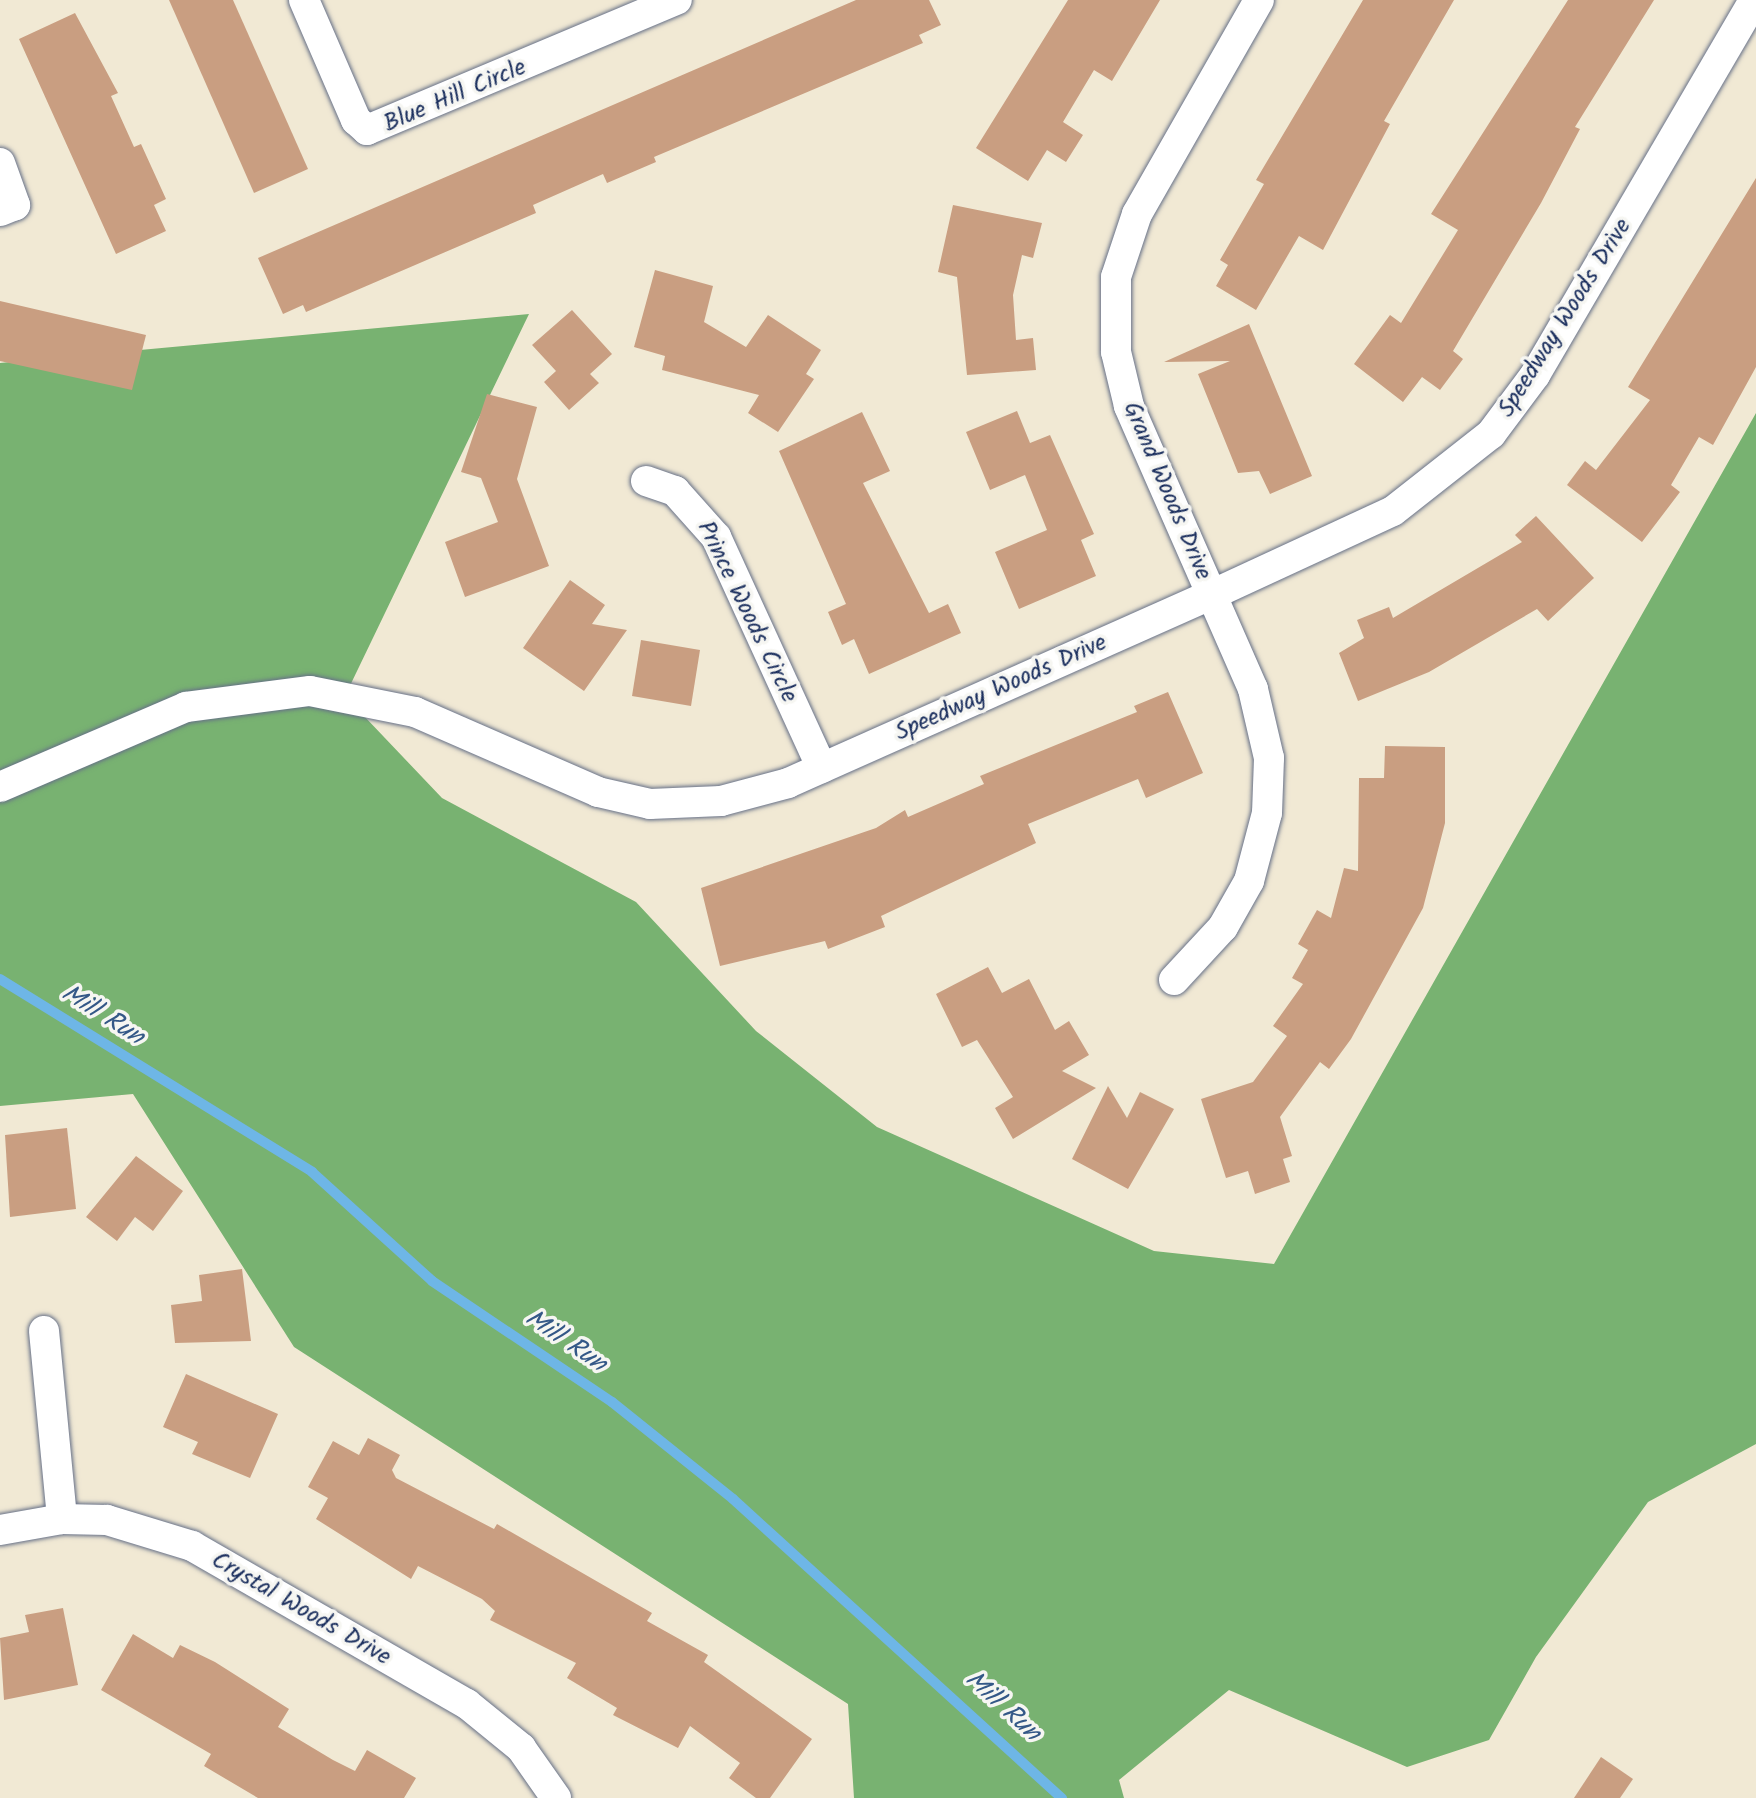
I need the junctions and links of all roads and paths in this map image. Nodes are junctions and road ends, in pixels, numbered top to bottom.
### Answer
1 (304, 0) edge
2 (677, 0) edge
3 (1259, 0) edge
4 (1754, 0) edge
5 (0, 163) edge
6 (0, 211) edge
7 (646, 481) dead end
8 (1211, 594) junction
9 (822, 768) junction
10 (0, 787) edge
11 (1174, 980) dead end
12 (44, 1331) dead end
13 (62, 1519) junction
14 (0, 1530) edge
15 (556, 1798) edge

1 - 2 street, Blue Hill Circle
3 - 8 street, Grand Woods Drive
4 - 8 street, Speedway Woods Drive
5 - 6 street
7 - 9 street, Prince Woods Circle
8 - 9 street, Speedway Woods Drive
8 - 11 street, Grand Woods Drive
9 - 10 street, Speedway Woods Drive
12 - 13 street
13 - 14 street, Crystal Woods Drive
13 - 15 street, Crystal Woods Drive

